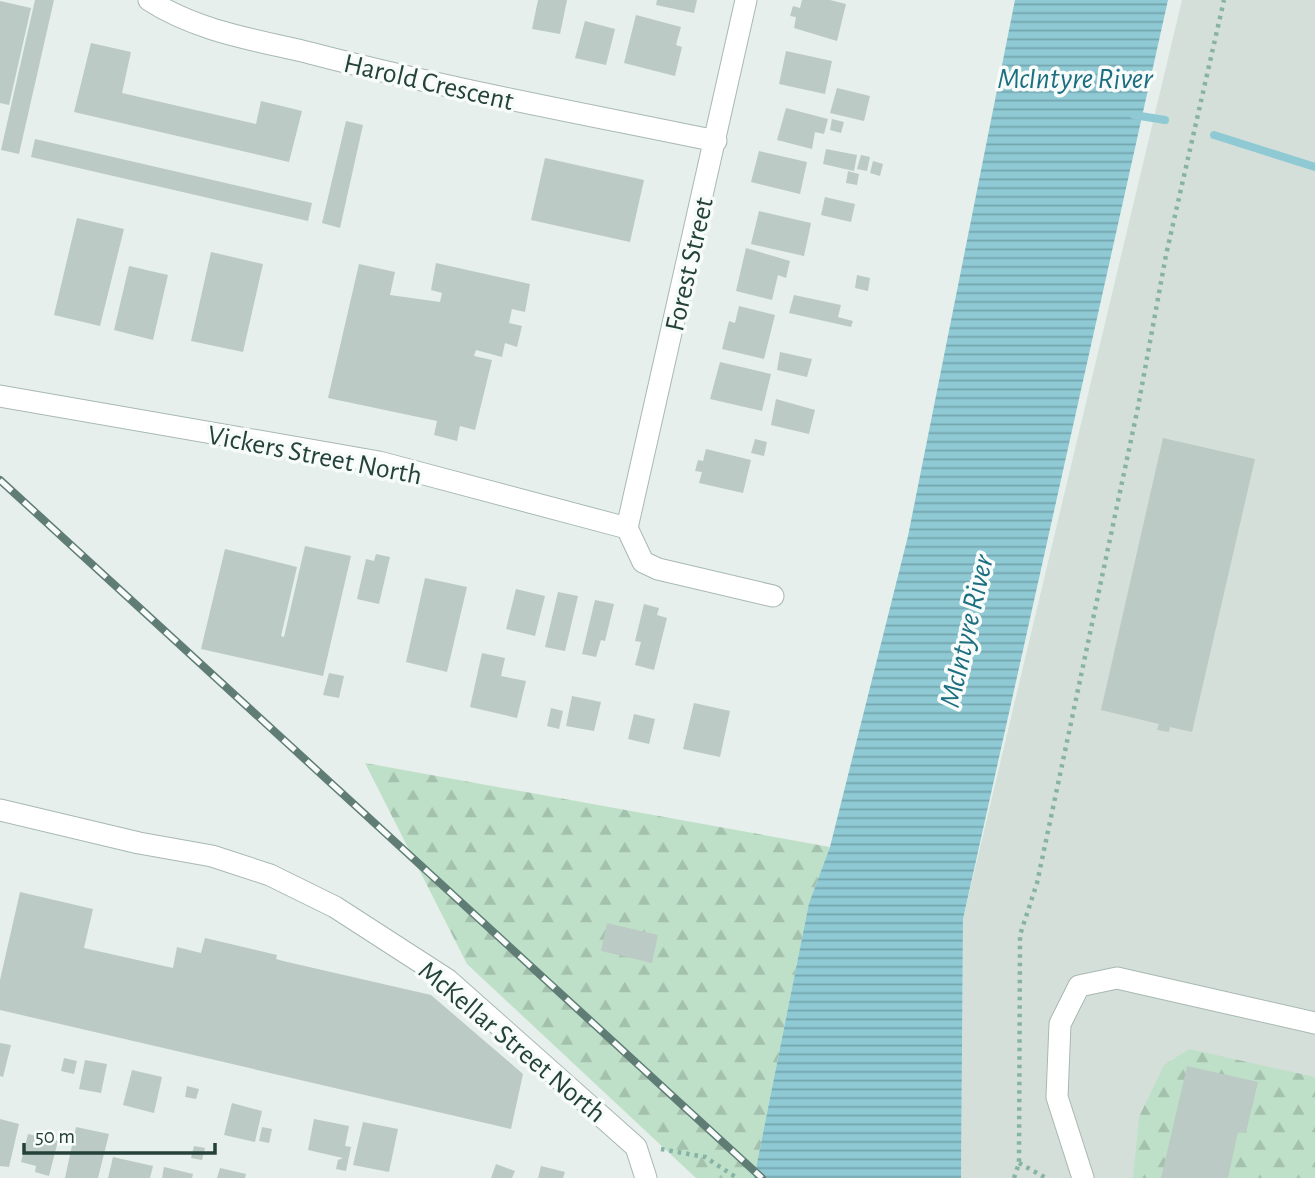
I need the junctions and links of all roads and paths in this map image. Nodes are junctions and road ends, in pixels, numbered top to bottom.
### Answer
1 (149, 0) edge
2 (746, 0) edge
3 (1224, 0) edge
4 (716, 141) junction
5 (0, 396) edge
6 (627, 528) junction
7 (773, 596) dead end
8 (0, 810) edge
9 (1315, 1023) edge
10 (638, 1155) junction
11 (1019, 1163) junction
12 (646, 1178) edge
13 (737, 1178) edge
14 (1014, 1178) edge
15 (1046, 1178) edge
16 (1083, 1178) edge

1 - 4 street, Harold Crescent
2 - 4 street, Forest Street
3 - 11 path
4 - 6 street, Forest Street
5 - 6 street, Vickers Street North
6 - 7 street
8 - 10 street, McKellar Street North
9 - 16 street
10 - 12 street, McKellar Street North
10 - 13 path
11 - 14 path
11 - 15 path

